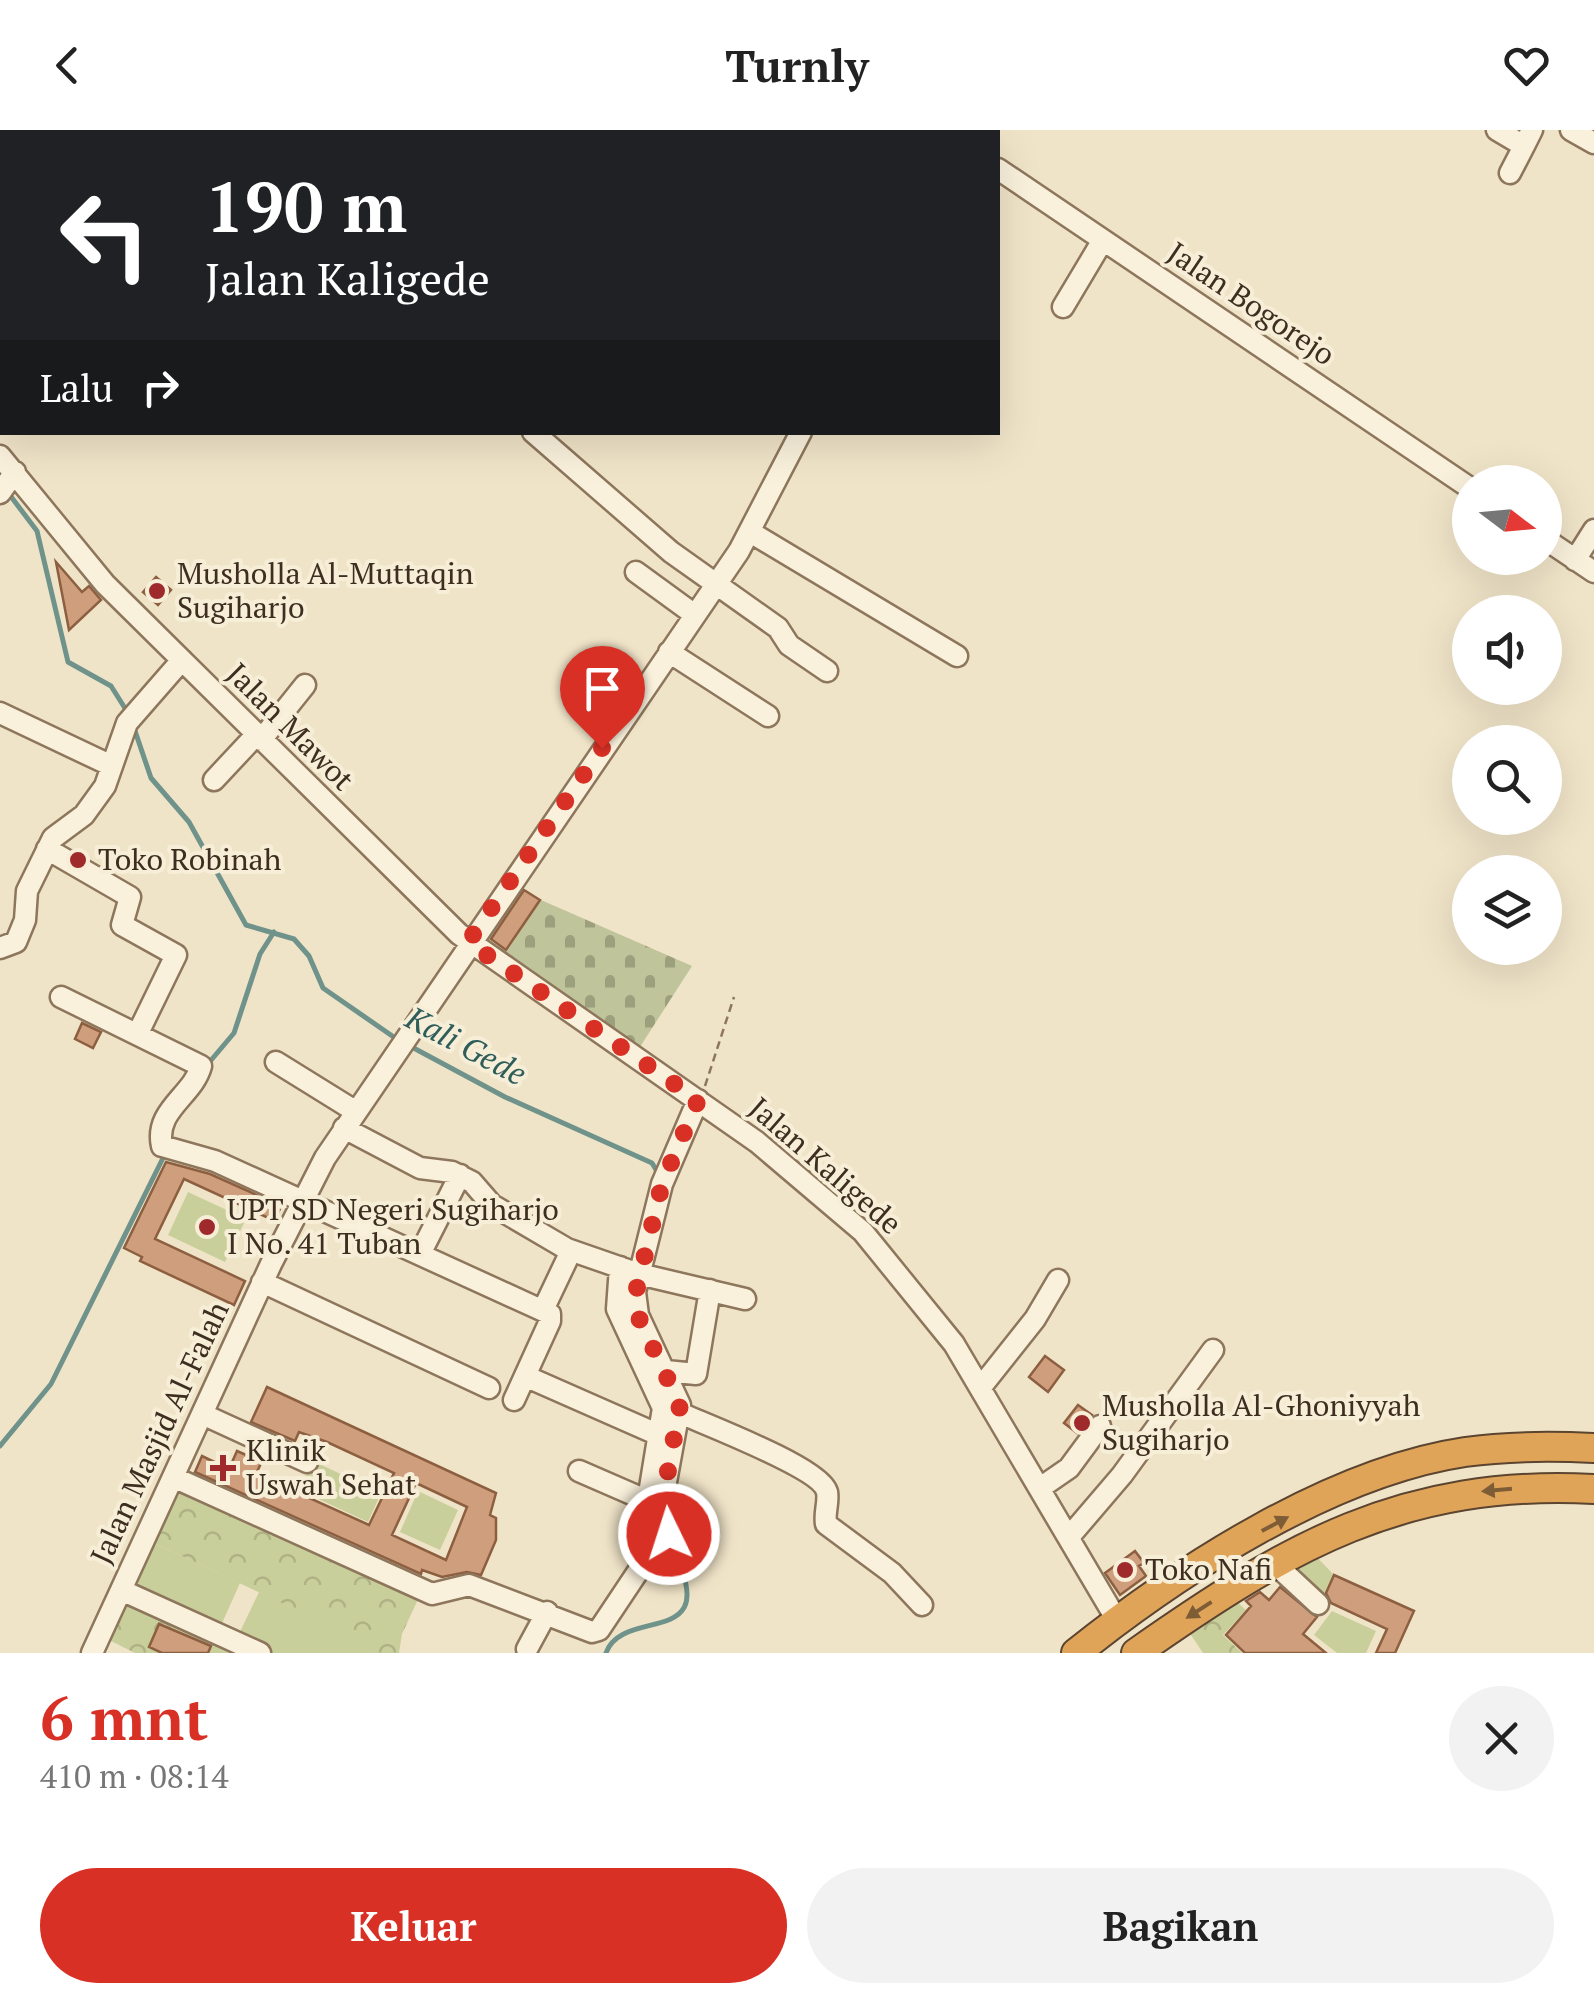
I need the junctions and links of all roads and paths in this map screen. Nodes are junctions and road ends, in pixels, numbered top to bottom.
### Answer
1 (1496, 130) edge
2 (1571, 130) edge
3 (1528, 138) edge
4 (1594, 144) edge
5 (1000, 169) edge
6 (1510, 173) dead end
7 (1103, 240) junction
8 (1063, 307) dead end
9 (537, 435) edge
10 (800, 435) edge
11 (0, 456) edge
12 (1452, 476) edge
13 (8, 482) edge
14 (1594, 530) edge
15 (750, 532) junction
16 (1562, 551) edge
17 (1575, 560) junction
18 (636, 572) dead end
19 (1594, 572) edge
20 (716, 584) junction
21 (694, 615) junction
22 (670, 652) junction
23 (958, 656) dead end
24 (182, 660) junction
25 (827, 670) dead end
26 (305, 685) dead end
27 (0, 714) edge
28 (768, 716) dead end
29 (259, 738) junction
30 (112, 766) junction
31 (214, 780) dead end
32 (47, 849) junction
33 (468, 942) junction
34 (0, 948) edge
35 (62, 997) dead end
36 (734, 997) dead end
37 (138, 1033) junction
38 (276, 1062) dead end
39 (698, 1100) junction
40 (349, 1119) junction
41 (460, 1176) junction
42 (302, 1200) junction
43 (571, 1251) junction
44 (420, 1254) junction
45 (630, 1271) junction
46 (1058, 1280) dead end
47 (262, 1282) junction
48 (710, 1290) junction
49 (745, 1299) dead end
50 (543, 1310) junction
51 (1213, 1350) dead end
52 (666, 1371) junction
53 (525, 1376) junction
54 (981, 1386) junction
55 (489, 1388) dead end
56 (514, 1400) dead end
57 (680, 1413) junction
58 (202, 1414) junction
59 (1100, 1426) dead end
60 (659, 1434) junction
61 (1594, 1448) edge
62 (307, 1462) dead end
63 (579, 1471) dead end
64 (173, 1477) junction
65 (1040, 1488) junction
66 (1594, 1489) edge
67 (648, 1500) junction
68 (1069, 1536) junction
69 (661, 1541) junction
70 (1274, 1563) junction
71 (121, 1590) junction
72 (922, 1604) dead end
73 (1318, 1604) dead end
74 (548, 1612) junction
75 (1118, 1622) junction
76 (527, 1650) dead end
77 (92, 1653) edge
78 (260, 1653) edge
79 (1076, 1653) edge
80 (1136, 1653) edge

1 - 3 street
2 - 4 street
3 - 6 street
5 - 7 street, Jalan Bogorejo
7 - 8 street
7 - 12 street, Jalan Bogorejo
9 - 20 street
10 - 15 street, Jalan Masjid Al-Falah
11 - 13 street, Jalan Mawot
13 - 24 street, Jalan Mawot
14 - 17 street
15 - 20 street, Jalan Masjid Al-Falah
15 - 23 street
16 - 17 street
17 - 19 street
18 - 21 street
20 - 21 street, Jalan Masjid Al-Falah
20 - 25 street
21 - 22 street, Jalan Masjid Al-Falah
22 - 28 street
22 - 33 street, Jalan Masjid Al-Falah
24 - 29 street, Jalan Mawot
24 - 30 street
26 - 29 street
27 - 30 street
29 - 31 street
29 - 33 street, Jalan Mawot
30 - 32 street
32 - 34 street
32 - 37 street
33 - 39 street, Jalan Kaligede
33 - 40 street, Jalan Masjid Al-Falah
35 - 37 street
36 - 39 path
37 - 42 street
38 - 40 street
39 - 45 street
39 - 54 street, Jalan Kaligede
40 - 41 street
40 - 42 street, Jalan Masjid Al-Falah
41 - 43 street
41 - 44 street
42 - 44 street
42 - 47 street, Jalan Masjid Al-Falah
43 - 45 street
43 - 50 street
44 - 50 street
45 - 48 street
45 - 52 street
45 - 60 street
46 - 54 street
47 - 55 street
47 - 58 street, Jalan Masjid Al-Falah
48 - 49 street
48 - 52 street
50 - 53 street
51 - 68 street
52 - 57 street
53 - 56 street
53 - 60 street
54 - 65 street, Jalan Kaligede
57 - 69 street
57 - 72 street
58 - 62 street
58 - 64 street, Jalan Masjid Al-Falah
59 - 65 street
60 - 67 street
75 -> 61 highway
63 - 67 street
64 - 71 street, Jalan Masjid Al-Falah
64 - 74 street
65 - 68 street, Jalan Kaligede
66 -> 70 highway
67 - 69 street
68 - 75 street, Jalan Kaligede
69 - 74 street
70 - 73 street
70 -> 80 highway
71 - 77 street, Jalan Masjid Al-Falah
71 - 78 street
74 - 76 street
75 - 79 highway

